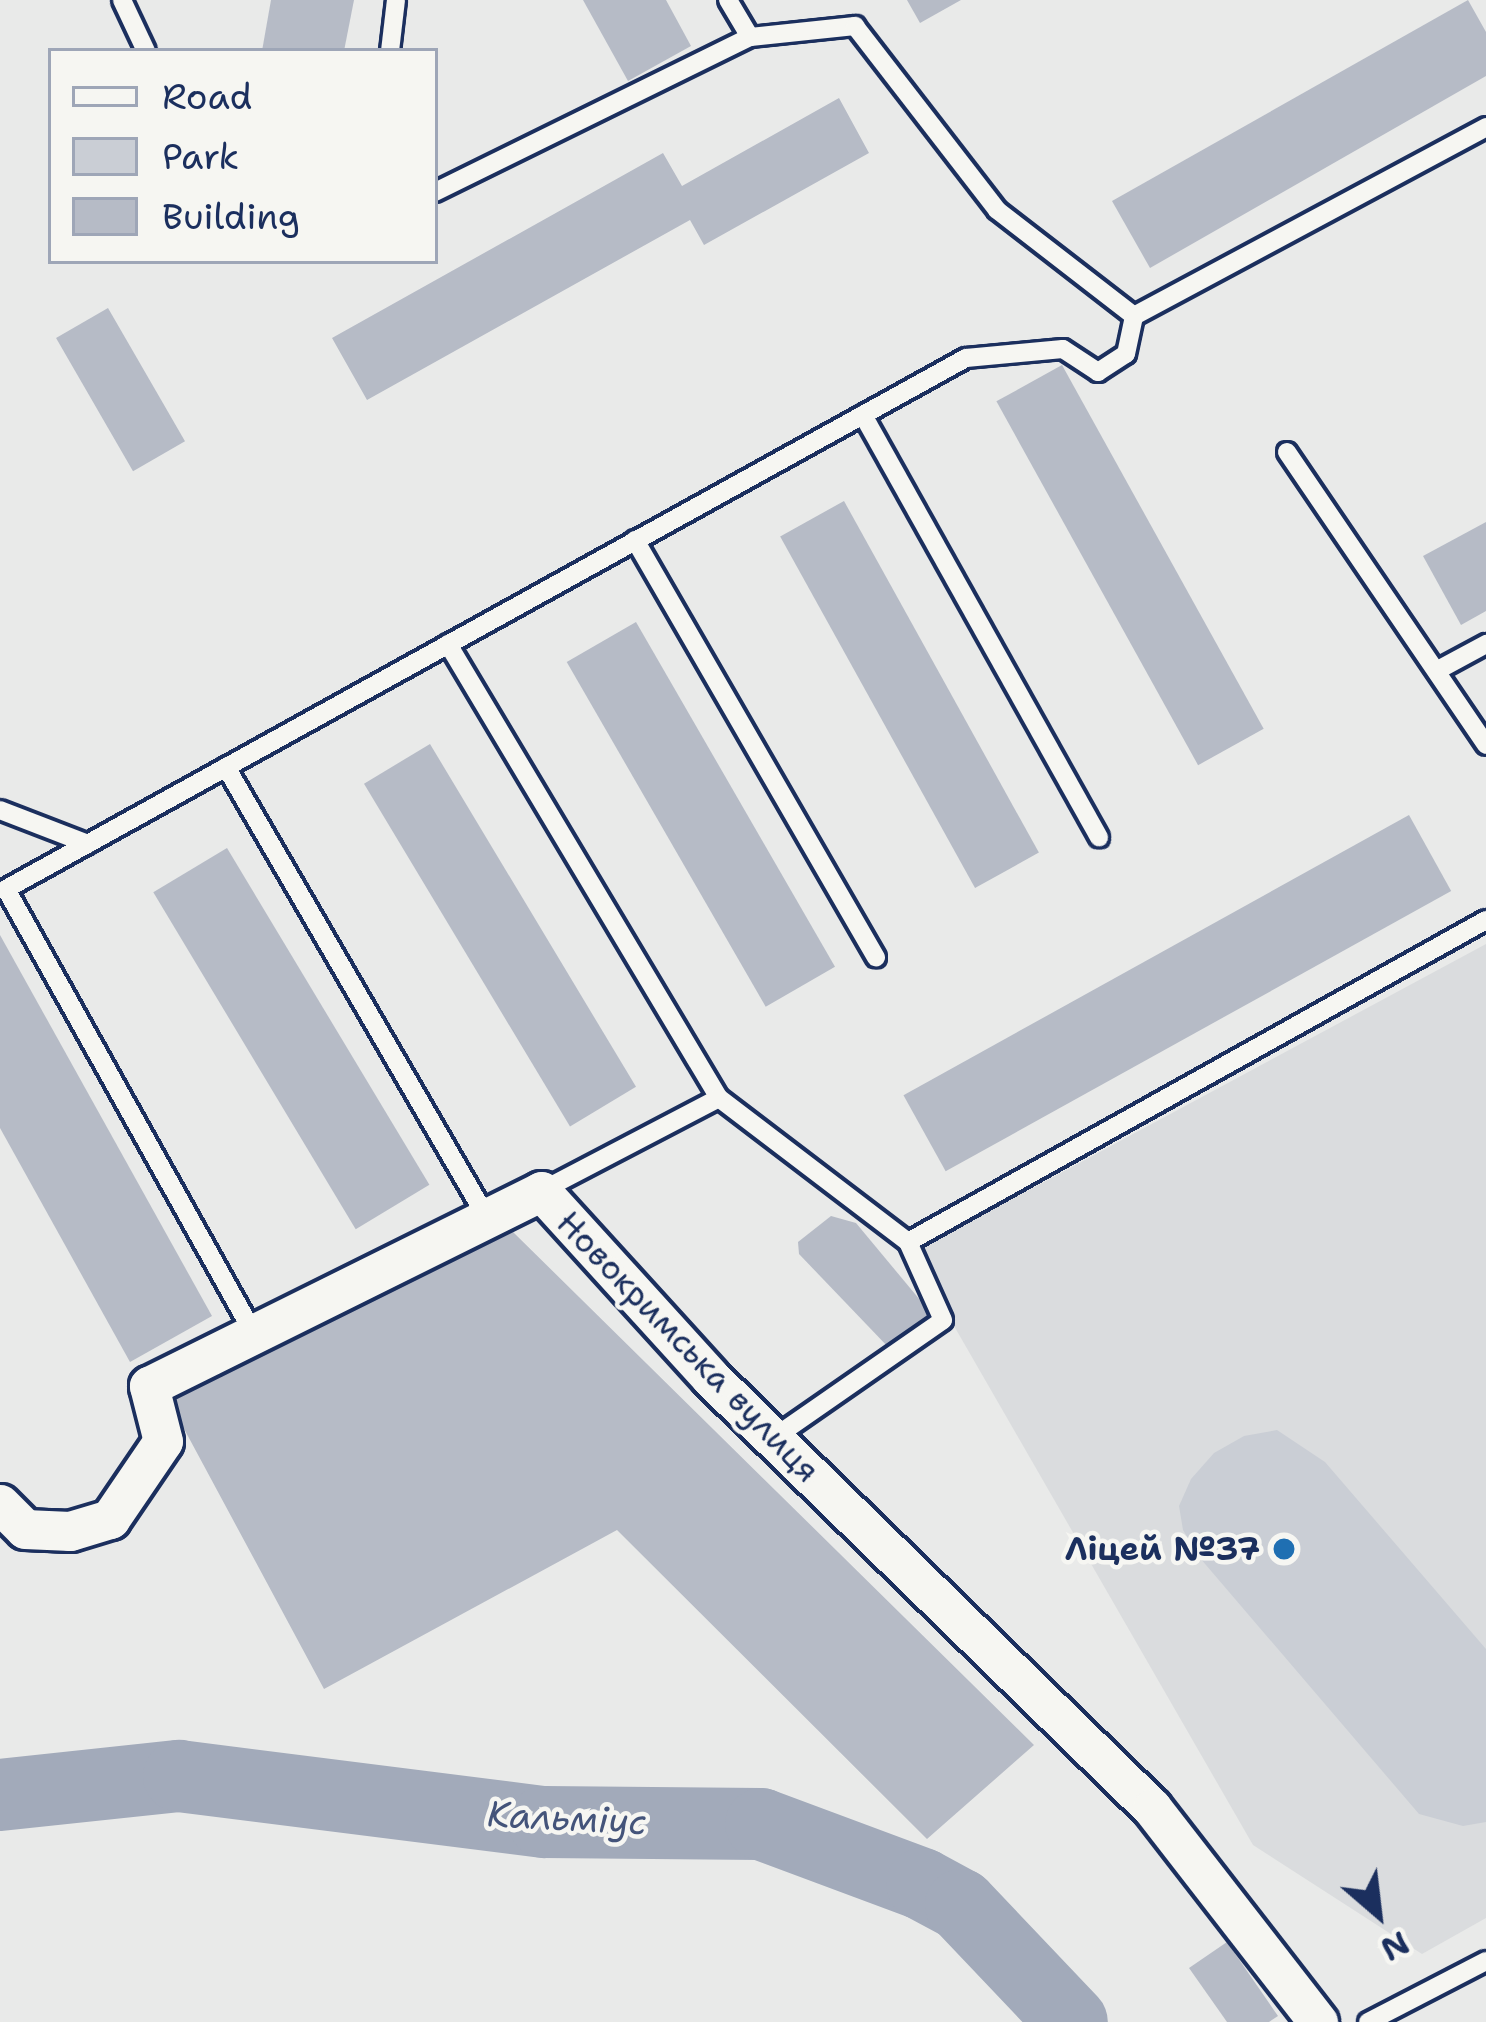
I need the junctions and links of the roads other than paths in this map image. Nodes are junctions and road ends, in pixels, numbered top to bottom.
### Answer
1 (122, 0) edge
2 (396, 0) edge
3 (728, 0) edge
4 (750, 37) junction
5 (145, 48) edge
6 (390, 48) edge
7 (1486, 127) edge
8 (438, 191) edge
9 (1134, 316) junction
10 (862, 415) junction
11 (1287, 452) dead end
12 (635, 540) junction
13 (448, 644) junction
14 (1486, 644) edge
15 (1438, 670) junction
16 (1486, 745) edge
17 (226, 767) junction
18 (0, 810) edge
19 (1099, 838) dead end
20 (88, 844) junction
21 (1486, 920) edge
22 (876, 957) dead end
23 (719, 1098) junction
24 (541, 1191) junction
25 (487, 1218) junction
26 (908, 1242) junction
27 (254, 1334) junction
28 (772, 1439) junction
29 (0, 1504) edge
30 (1486, 1961) edge
31 (1318, 2022) edge
32 (1368, 2022) edge

1 - 5 lane
2 - 6 lane
3 - 4 lane
4 - 8 lane
4 - 9 lane
7 - 9 lane
9 - 10 lane
10 - 12 lane
10 - 19 lane
11 - 15 lane
12 - 13 lane
12 - 22 lane
13 - 17 lane
13 - 23 lane
14 - 15 lane
15 - 16 lane
17 - 20 lane
17 - 25 lane
18 - 20 lane
20 - 27 lane
21 - 26 lane
23 - 24 lane
23 - 26 lane
24 - 25 street, Новокримська вулиця
24 - 28 street, Новокримська вулиця
25 - 27 street, Новокримська вулиця
26 - 28 lane
27 - 29 street, Новокримська вулиця
28 - 31 street, Новокримська вулиця
30 - 32 lane

